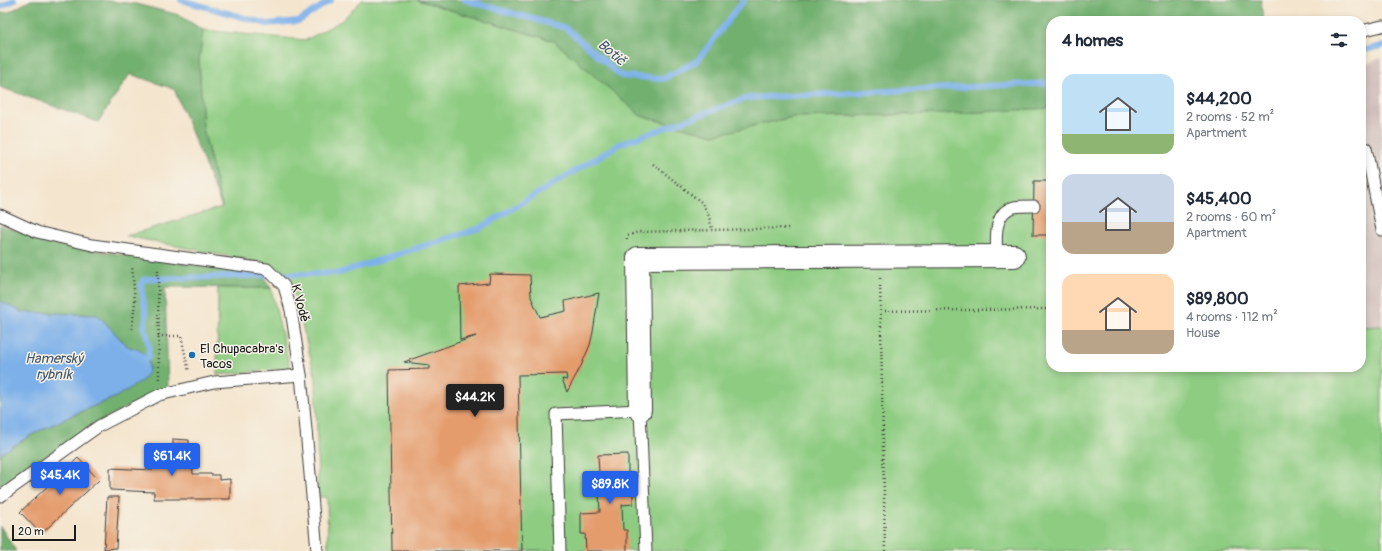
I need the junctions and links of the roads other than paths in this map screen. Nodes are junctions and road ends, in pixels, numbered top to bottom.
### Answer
1 (1382, 26) edge
2 (1366, 30) edge
3 (1366, 148) dead end
4 (1034, 206) dead end
5 (0, 215) edge
6 (1382, 230) edge
7 (1005, 256) joint
8 (301, 375) junction
9 (640, 410) junction
10 (1, 496) dead end
11 (316, 551) edge
12 (560, 551) edge
13 (646, 551) edge

1 - 2 lane
3 - 6 lane
4 - 7 lane
5 - 8 lane, K Vodě
7 - 9 street
8 - 10 lane
8 - 11 lane, K Vodě
9 - 12 lane
9 - 13 lane

